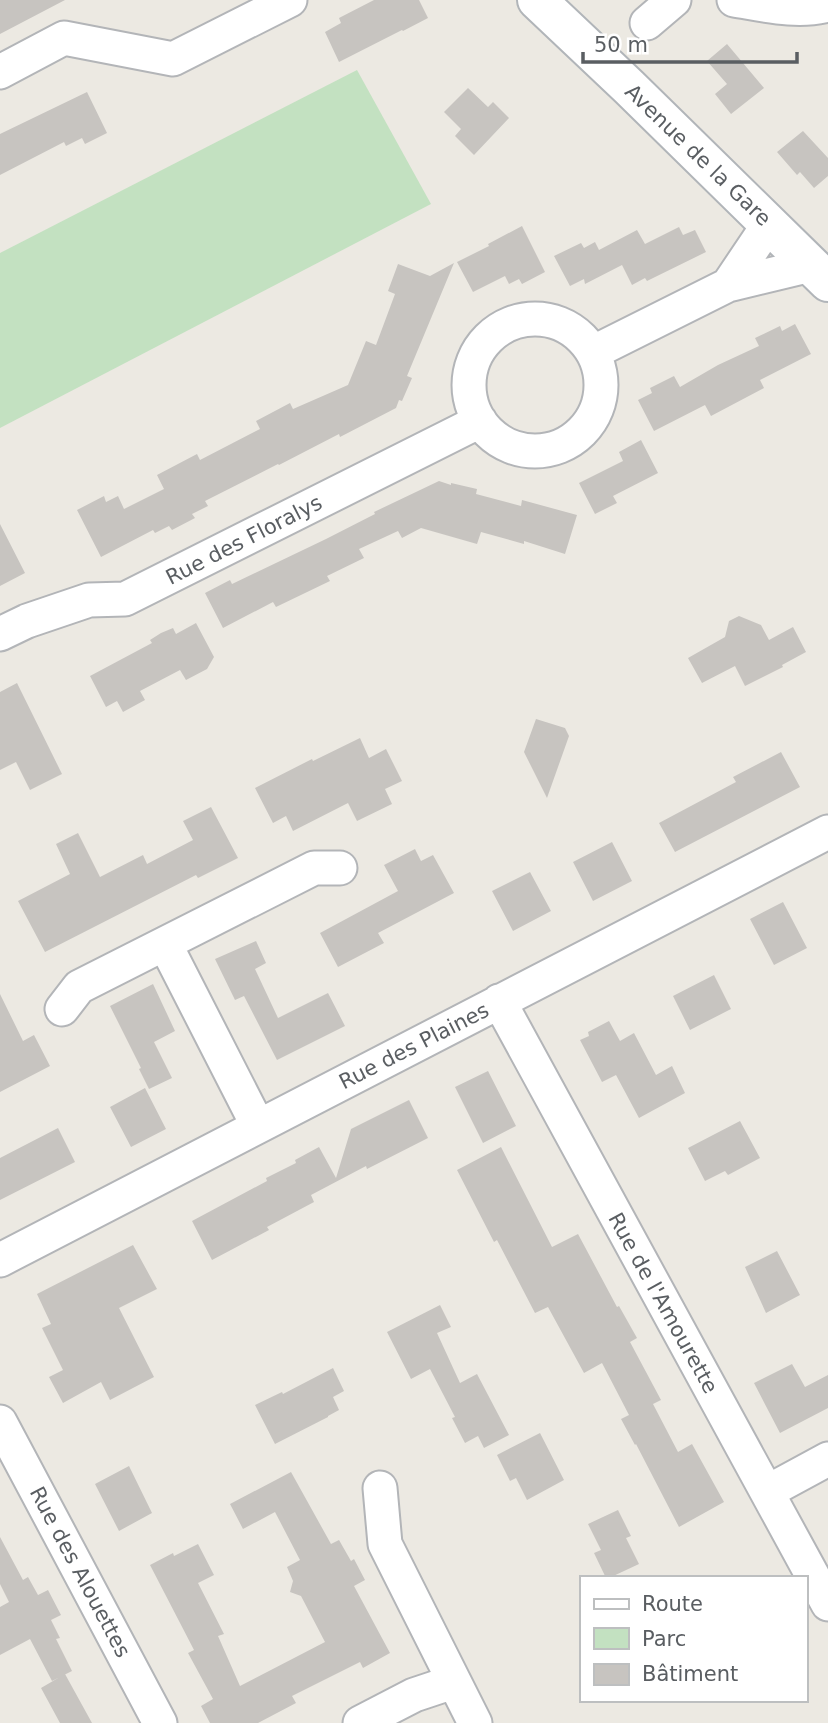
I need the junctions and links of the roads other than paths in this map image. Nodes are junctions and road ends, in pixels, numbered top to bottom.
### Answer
1 (290, 0) edge
2 (537, 0) edge
3 (674, 0) edge
4 (734, 0) edge
5 (828, 5) edge
6 (647, 23) dead end
7 (0, 72) edge
8 (769, 224) junction
9 (819, 273) edge
10 (727, 285) junction
11 (594, 352) junction
12 (480, 421) junction
13 (0, 634) edge
14 (828, 832) edge
15 (340, 868) dead end
16 (165, 944) junction
17 (499, 1001) junction
18 (62, 1009) dead end
19 (258, 1126) junction
20 (0, 1259) edge
21 (0, 1422) edge
22 (828, 1459) edge
23 (380, 1488) dead end
24 (766, 1492) junction
25 (828, 1604) edge
26 (453, 1682) junction
27 (160, 1723) edge
28 (360, 1723) edge
29 (475, 1723) edge

1 - 7 street
2 - 8 street, Avenue de la Gare
3 - 6 street
4 - 5 street
8 - 9 street, Avenue de la Gare
8 - 10 street
9 - 10 street
10 - 11 street
11 - 12 street
11 - 12 street
12 - 13 street, Rue des Floralys
14 - 17 street, Rue des Plaines
15 - 16 street
16 - 18 street
16 - 19 street
17 - 19 street, Rue des Plaines
17 - 24 street, Rue de l'Amourette
19 - 20 street, Rue des Plaines
21 - 27 street, Rue des Alouettes
22 - 24 street
23 - 26 street
24 - 25 street, Rue de l'Amourette
26 - 28 street
26 - 29 street

